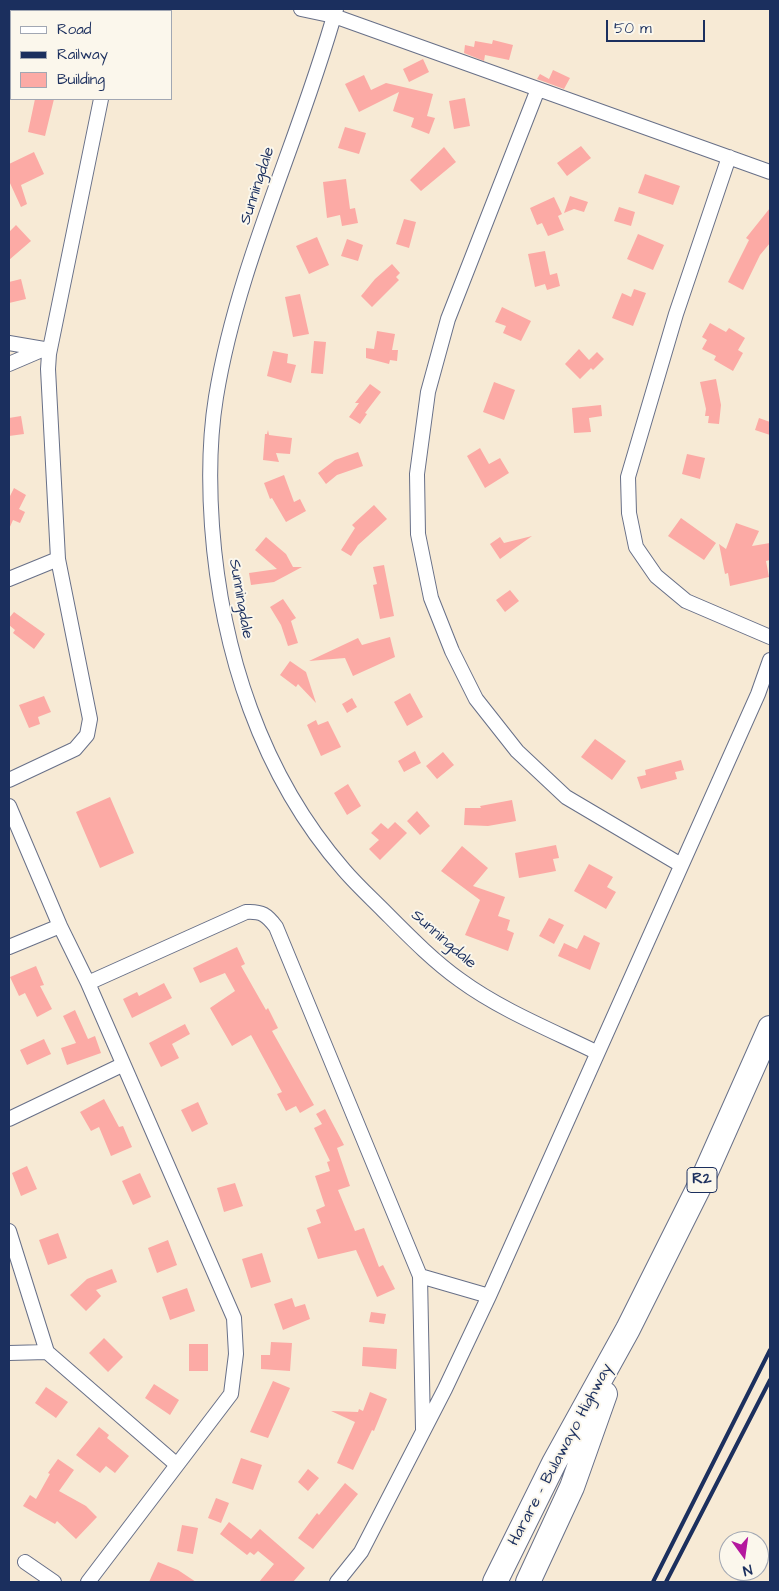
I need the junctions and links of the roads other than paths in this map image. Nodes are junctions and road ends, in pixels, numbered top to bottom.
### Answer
1 (301, 9) edge
2 (335, 12) edge
3 (538, 89) junction
4 (101, 100) edge
5 (729, 157) junction
6 (770, 172) edge
7 (9, 343) edge
8 (46, 351) junction
9 (9, 364) edge
10 (58, 559) junction
11 (9, 579) edge
12 (770, 637) edge
13 (770, 660) edge
14 (9, 780) edge
15 (9, 806) edge
16 (681, 865) junction
17 (60, 926) junction
18 (9, 947) edge
19 (88, 983) junction
20 (770, 1028) edge
21 (596, 1052) junction
22 (122, 1065) junction
23 (9, 1119) edge
24 (9, 1231) edge
25 (420, 1276) junction
26 (489, 1296) junction
27 (628, 1329) junction
28 (47, 1352) junction
29 (9, 1353) edge
30 (423, 1432) junction
31 (177, 1465) junction
32 (25, 1562) dead end
33 (54, 1582) edge
34 (88, 1582) edge
35 (337, 1582) edge
36 (495, 1582) edge
37 (528, 1582) edge

1 - 2 street
2 - 3 street
2 - 21 street, Sunningdale
3 - 5 street
3 - 16 street
4 - 8 street
5 - 6 street
5 - 12 street
7 - 8 street
8 - 9 street
8 - 10 street
10 - 11 street
10 - 14 street
13 - 16 street
15 - 17 street
16 - 21 street
17 - 18 street
17 - 19 street
19 - 22 street
19 - 25 street
20 - 27 highway, Harare - Bulawayo Highway / R2
21 - 26 street
22 - 23 street
22 - 31 street
24 - 28 street
25 - 26 street
25 - 30 street
26 - 30 street
27 - 36 highway, Harare - Bulawayo Highway / R2
27 - 37 highway, Harare - Bulawayo Highway / R2
28 - 29 street
28 - 31 street
30 - 35 street
31 - 34 street
32 - 33 street

